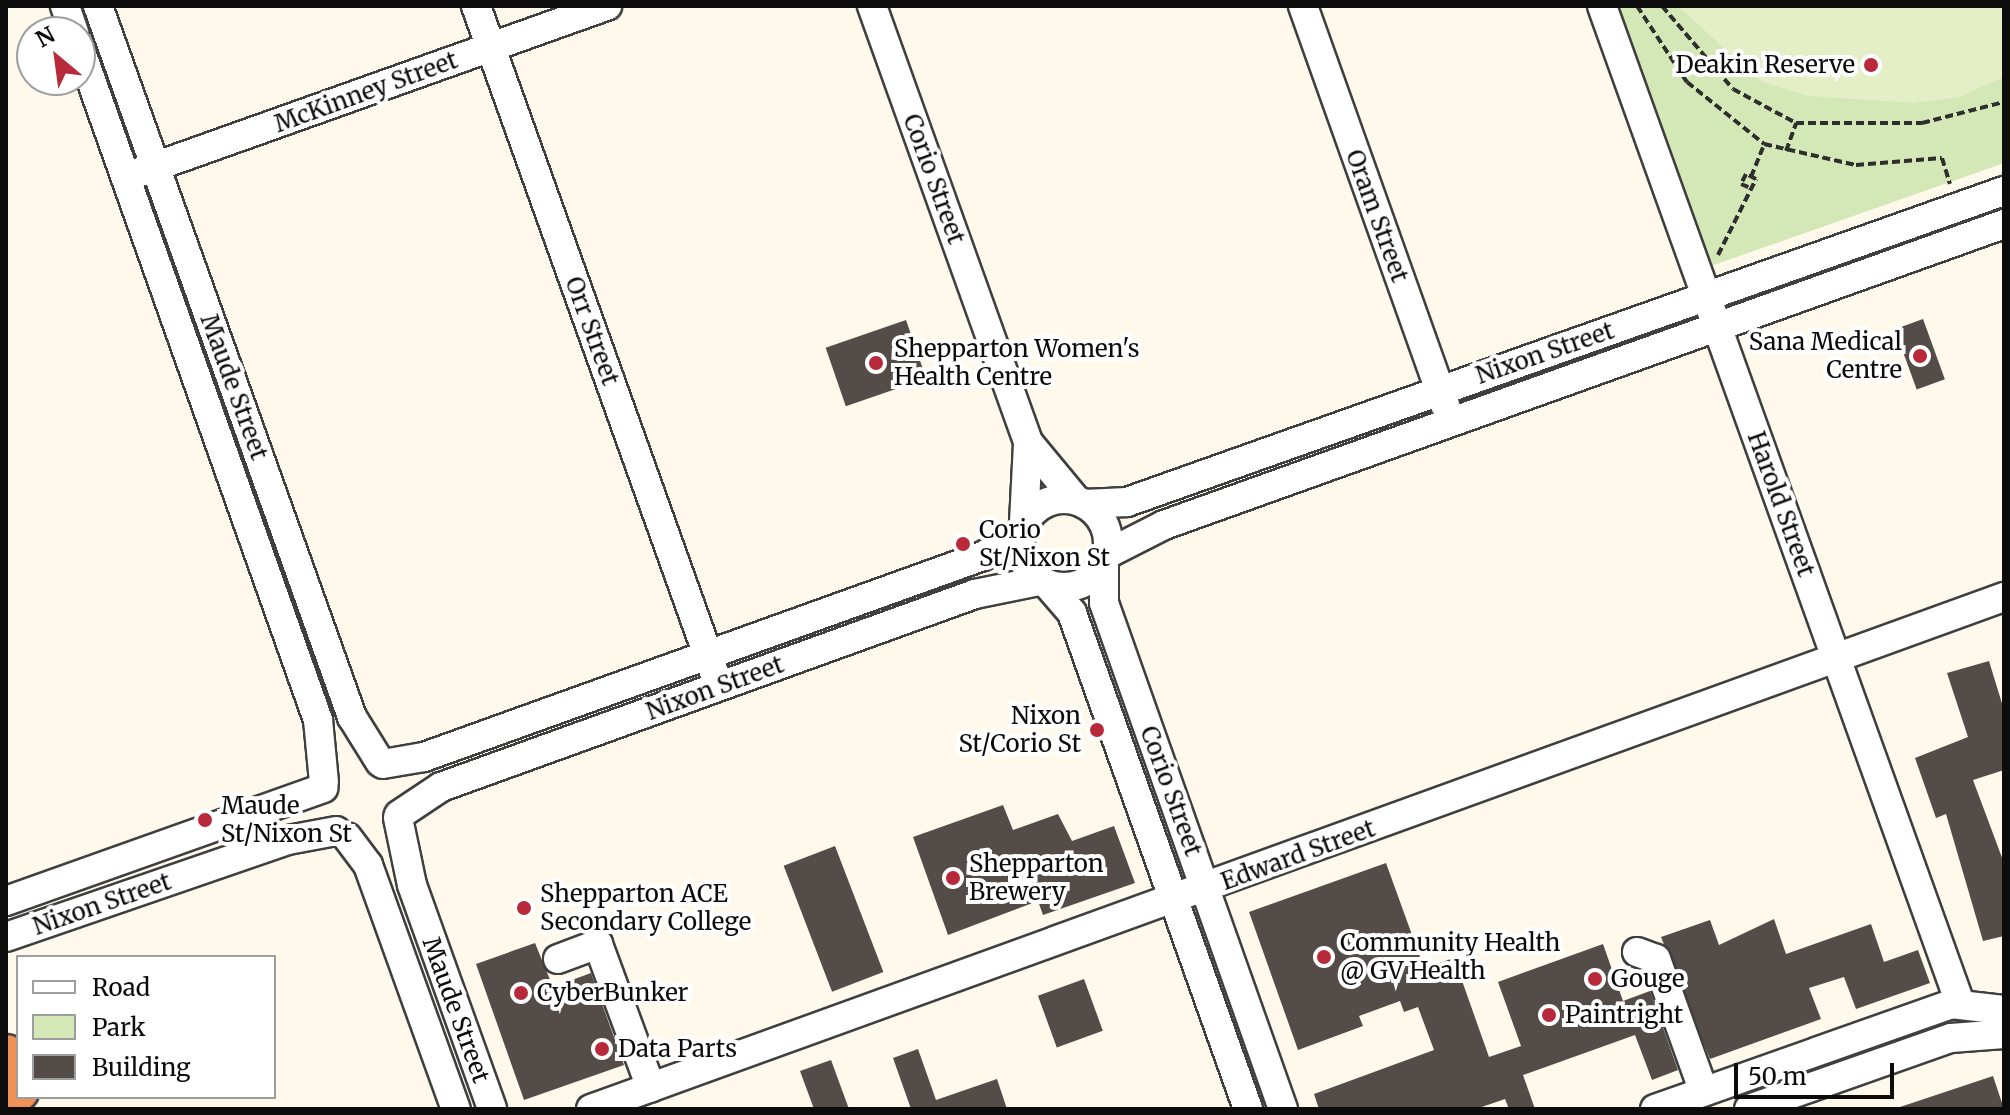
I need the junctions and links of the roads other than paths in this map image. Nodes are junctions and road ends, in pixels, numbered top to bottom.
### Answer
1 (98, 6) edge
2 (476, 6) edge
3 (607, 6) edge
4 (872, 6) edge
5 (1303, 6) edge
6 (1602, 6) edge
7 (491, 48) junction
8 (96, 95) edge
9 (155, 167) junction
10 (125, 178) junction
11 (2004, 191) edge
12 (2004, 224) edge
13 (1706, 296) junction
14 (1717, 325) junction
15 (234, 389) junction
16 (1439, 390) junction
17 (204, 400) junction
18 (1453, 425) junction
19 (1028, 442) junction
20 (1080, 502) junction
21 (1022, 528) junction
22 (1106, 558) junction
23 (303, 579) junction
24 (1043, 582) junction
25 (272, 590) junction
26 (2004, 597) edge
27 (708, 655) junction
28 (1836, 658) junction
29 (719, 686) junction
30 (382, 763) junction
31 (323, 785) junction
32 (399, 817) junction
33 (342, 834) junction
34 (1206, 889) junction
35 (1175, 900) junction
36 (6, 901) edge
37 (6, 937) edge
38 (1637, 952) dead end
39 (558, 959) dead end
40 (1960, 1003) junction
41 (1909, 1018) junction
42 (2004, 1029) edge
43 (1920, 1048) junction
44 (6, 1056) edge
45 (16, 1084) edge
46 (651, 1088) junction
47 (1704, 1092) junction
48 (456, 1109) edge
49 (492, 1109) edge
50 (591, 1109) edge
51 (1248, 1109) edge
52 (1283, 1109) edge
53 (1655, 1109) edge
54 (1749, 1109) edge

1 - 9 street, Maude Street
2 - 7 street, Orr Street
3 - 7 street, McKinney Street
4 - 19 street, Corio Street
5 - 16 street, Oram Street
6 - 13 street, Harold Street
7 - 9 street, McKinney Street
7 - 27 street, Orr Street
8 - 10 street, Maude Street
9 - 10 street, McKinney Street
9 - 15 street, Maude Street
10 - 17 street, Maude Street
11 - 13 street, Nixon Street
12 - 14 street, Nixon Street
13 - 14 street, Harold Street
13 - 16 street, Nixon Street
14 - 18 street, Nixon Street
14 - 28 street, Harold Street
15 - 17 street
15 - 23 street, Maude Street
16 - 18 street, Oram Street
16 - 20 street, Nixon Street
17 - 25 street, Maude Street
18 - 22 street, Nixon Street
19 - 20 street, Corio Street
19 - 21 street, Corio Street
20 - 21 street
20 - 22 street
21 - 24 street
21 - 27 street, Nixon Street
22 - 24 street
22 - 34 street, Corio Street
23 - 25 street
23 - 30 street, Maude Street
24 - 29 street, Nixon Street
24 - 35 street, Corio Street
25 - 31 street, Maude Street
26 - 28 street, Edward Street
27 - 29 street, Orr Street
27 - 30 street, Nixon Street
28 - 34 street, Edward Street
28 - 40 street, Harold Street
29 - 32 street, Nixon Street
30 - 31 street
30 - 32 street
31 - 33 street
31 - 36 street, Nixon Street
32 - 33 street
32 - 49 street, Maude Street
33 - 37 street, Nixon Street
33 - 48 street, Maude Street
34 - 35 street, Edward Street
34 - 52 street, Corio Street
35 - 46 street, Edward Street
35 - 51 street, Corio Street
38 - 47 street
39 - 46 street
40 - 41 street
40 - 42 street
41 - 43 street
41 - 47 street
42 - 43 street
43 - 54 street
44 - 45 highway
46 - 50 street, Edward Street
47 - 53 street

